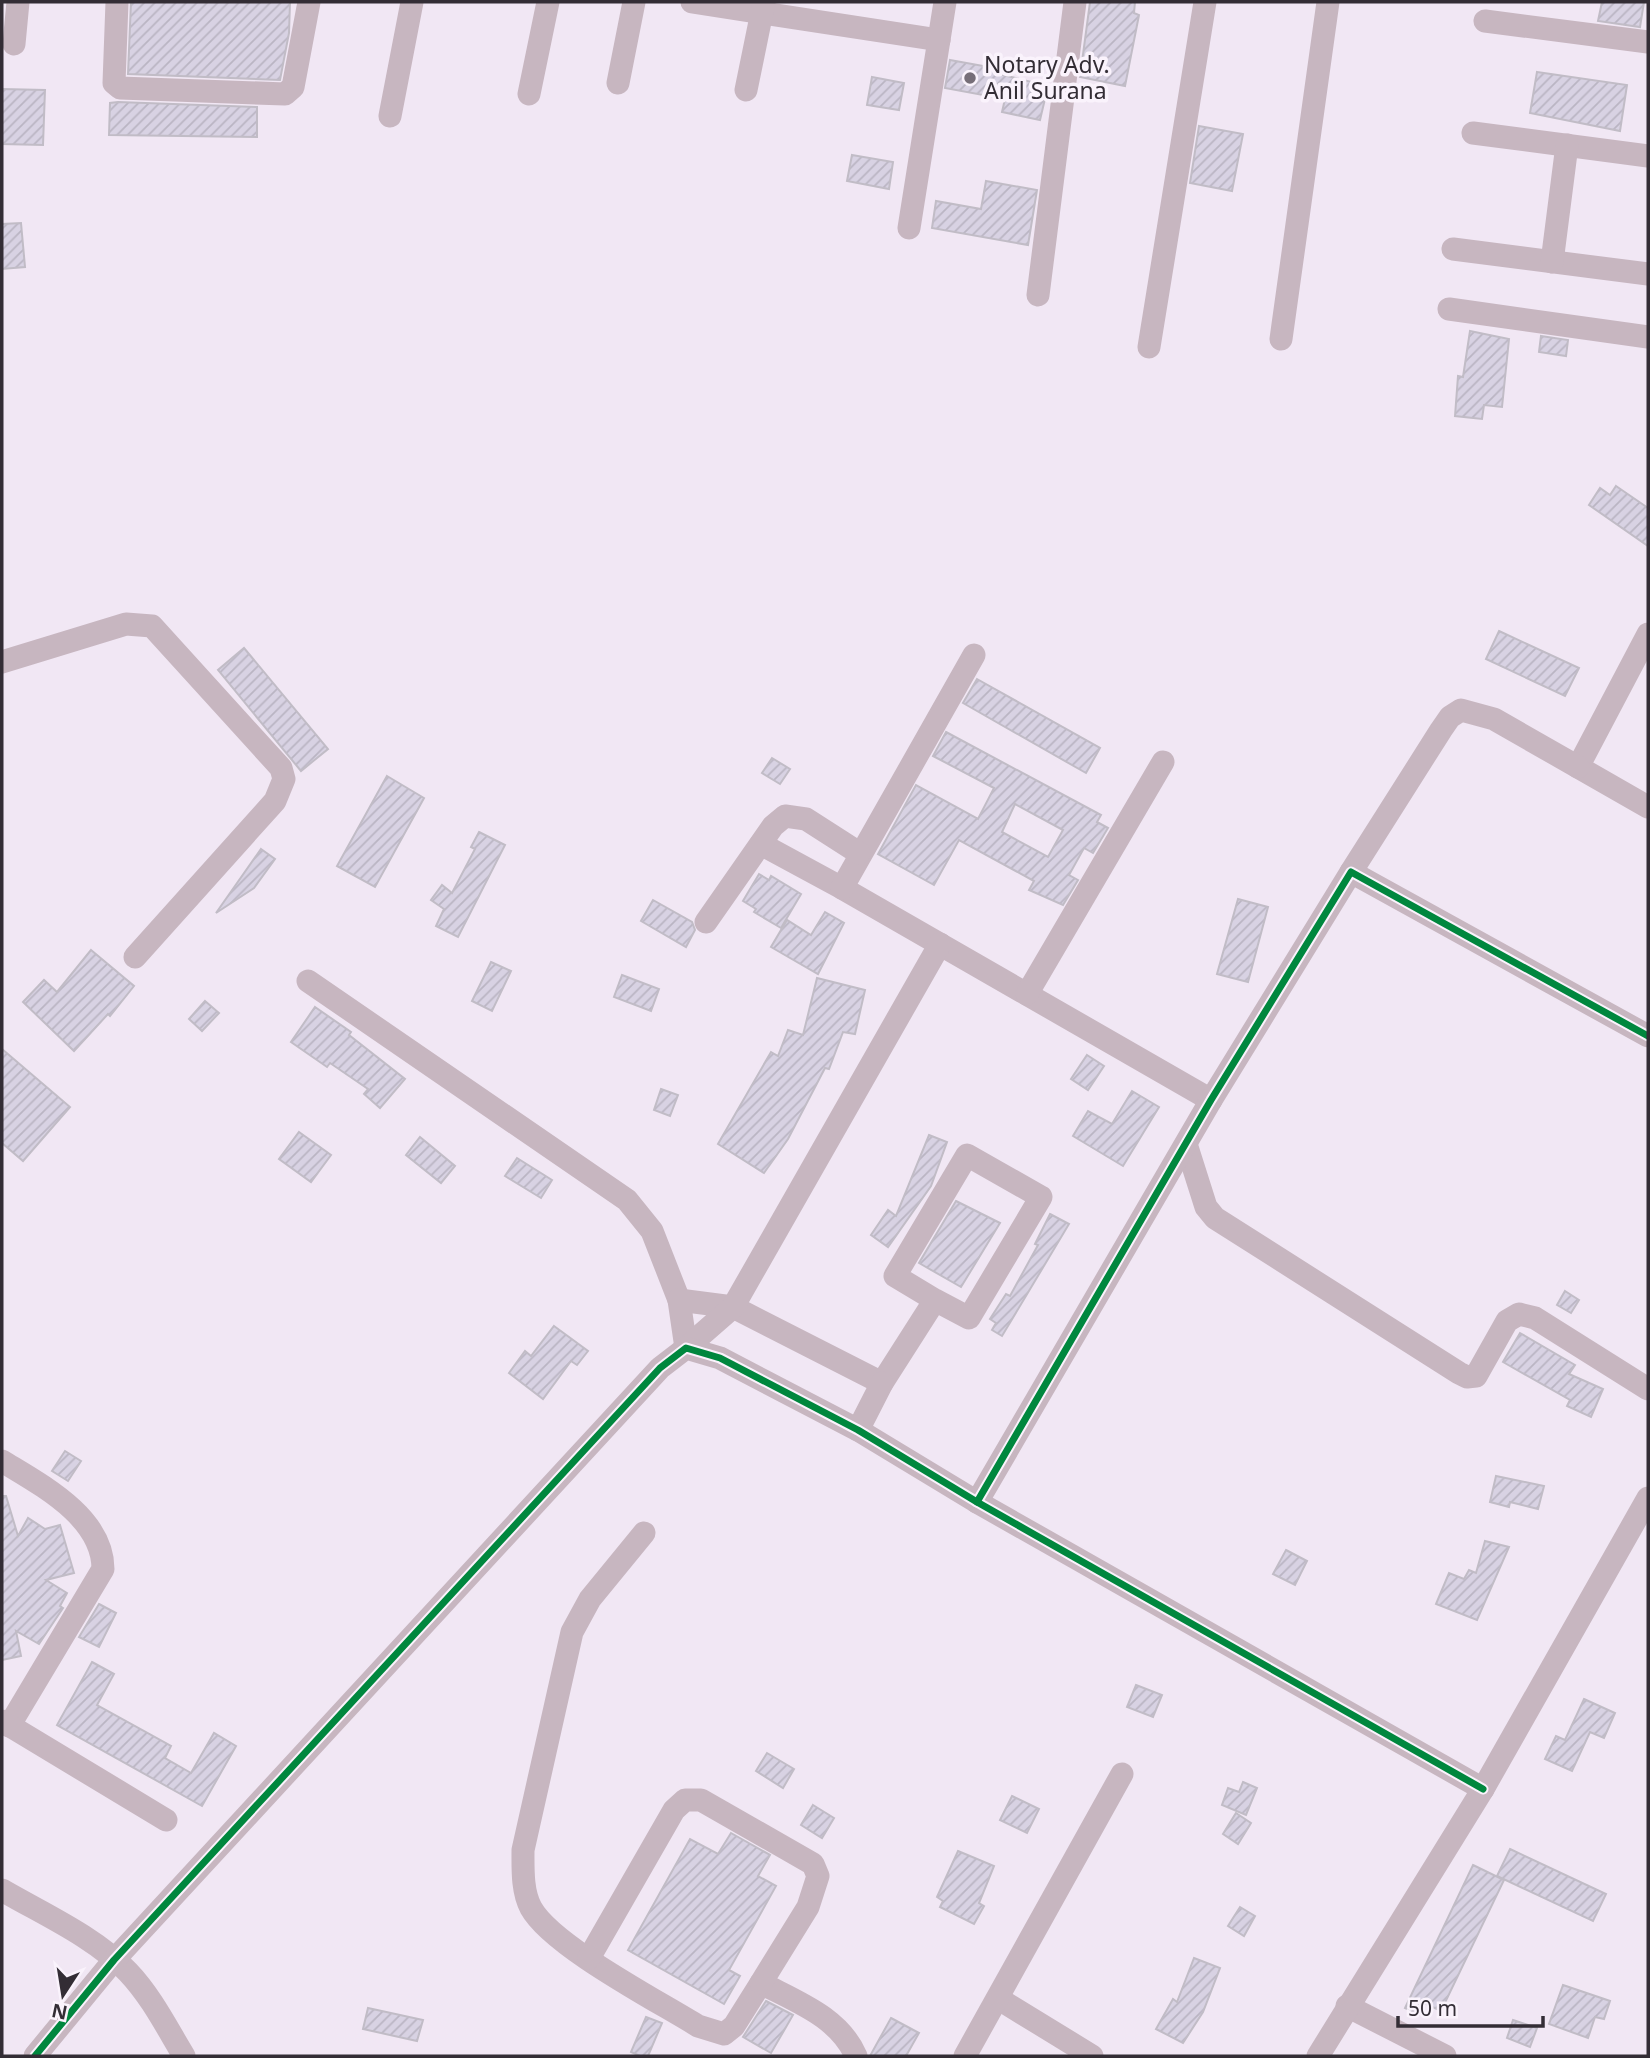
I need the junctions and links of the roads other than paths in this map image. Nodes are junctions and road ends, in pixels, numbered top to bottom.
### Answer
1 (18, 2) edge
2 (117, 2) edge
3 (309, 2) edge
4 (412, 2) edge
5 (548, 2) edge
6 (634, 2) edge
7 (692, 2) edge
8 (945, 2) edge
9 (1075, 2) edge
10 (1205, 2) edge
11 (1328, 2) edge
12 (763, 7) edge
13 (1485, 21) dead end
14 (939, 40) junction
15 (1648, 42) edge
16 (14, 44) dead end
17 (618, 83) dead end
18 (746, 90) dead end
19 (529, 94) dead end
20 (390, 116) dead end
21 (1473, 133) dead end
22 (1567, 145) junction
23 (1648, 156) edge
24 (909, 228) dead end
25 (1453, 249) dead end
26 (1552, 262) junction
27 (1648, 274) edge
28 (1038, 295) dead end
29 (1449, 309) dead end
30 (1648, 337) edge
31 (1280, 339) dead end
32 (1150, 347) dead end
33 (1648, 634) edge
34 (974, 655) dead end
35 (2, 662) edge
36 (1163, 762) dead end
37 (1578, 767) junction
38 (1648, 807) edge
39 (761, 844) junction
40 (859, 853) junction
41 (1351, 872) junction
42 (842, 888) junction
43 (706, 922) dead end
44 (940, 944) junction
45 (135, 957) dead end
46 (308, 981) dead end
47 (1027, 994) junction
48 (1648, 1036) edge
49 (1211, 1100) junction
50 (1186, 1144) junction
51 (679, 1300) junction
52 (935, 1300) junction
53 (733, 1307) junction
54 (686, 1348) junction
55 (882, 1383) junction
56 (1648, 1389) edge
57 (858, 1430) junction
58 (2, 1461) edge
59 (1648, 1498) edge
60 (977, 1502) junction
61 (644, 1533) dead end
62 (6, 1724) edge
63 (1122, 1774) dead end
64 (1483, 1789) junction
65 (166, 1820) dead end
66 (2, 1890) edge
67 (589, 1958) junction
68 (114, 1960) junction
69 (761, 1983) junction
70 (999, 1999) junction
71 (1347, 2006) junction
72 (36, 2056) edge
73 (184, 2056) edge
74 (856, 2056) edge
75 (965, 2056) edge
76 (1092, 2056) edge
77 (1318, 2056) edge
78 (1445, 2056) edge

1 - 16 street
2 - 3 street
4 - 20 street
5 - 19 street
6 - 17 street
7 - 12 street
8 - 14 street
9 - 28 street
10 - 32 street
11 - 31 street
12 - 14 street
12 - 18 street
13 - 15 street
14 - 24 street
21 - 22 street
22 - 23 street
22 - 26 street
25 - 26 street
26 - 27 street
29 - 30 street
33 - 37 street
34 - 40 street
35 - 45 street
36 - 47 street
37 - 38 street
37 - 41 street
39 - 40 street
39 - 42 street
39 - 43 street
40 - 42 street
41 - 48 street
41 - 49 street
42 - 44 street
44 - 47 street
44 - 53 street
46 - 51 street
47 - 49 street
49 - 50 street
50 - 56 street
50 - 60 street
51 - 53 street
51 - 54 street
52 - 52 street
52 - 55 street
53 - 54 street
53 - 55 street
54 - 57 street
54 - 68 street
55 - 57 street
57 - 60 street
58 - 62 street
59 - 64 street
60 - 64 street
61 - 67 street
62 - 65 street
63 - 70 street
64 - 71 street
66 - 68 street
67 - 69 street
67 - 69 street
68 - 72 street
68 - 73 street
69 - 74 street
70 - 75 street
70 - 76 street
71 - 77 street
71 - 78 street

